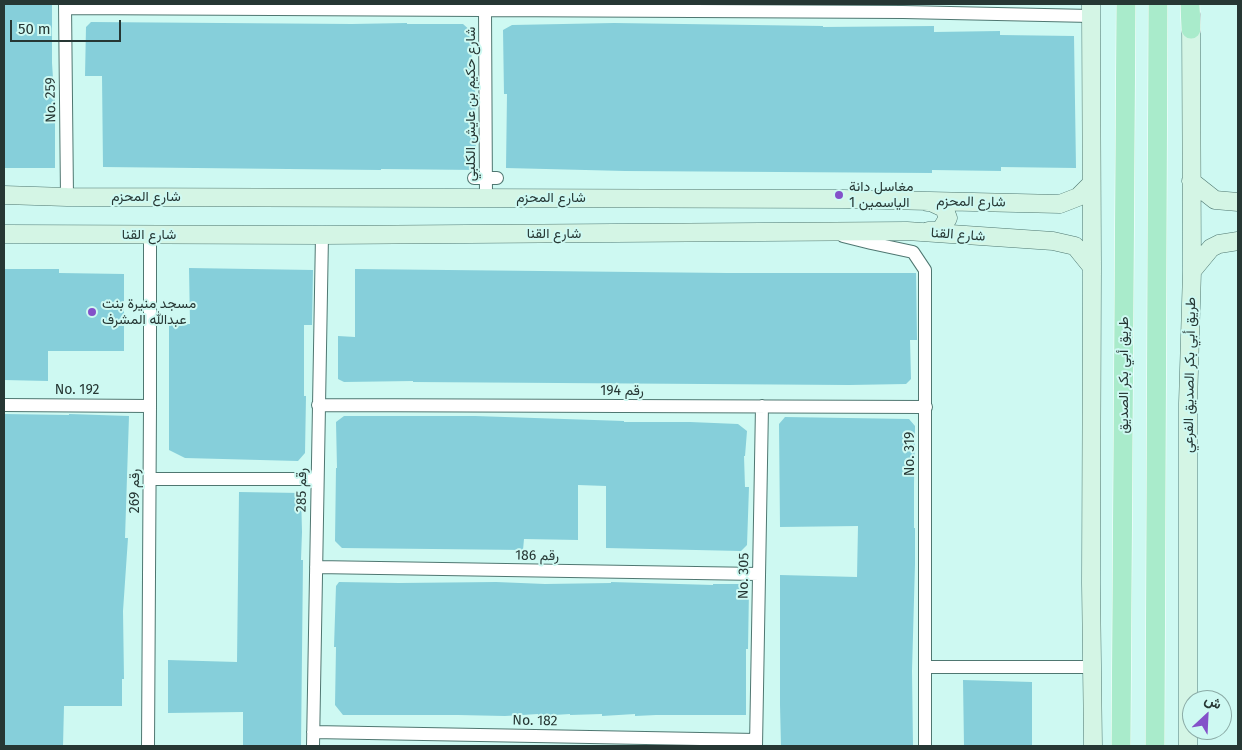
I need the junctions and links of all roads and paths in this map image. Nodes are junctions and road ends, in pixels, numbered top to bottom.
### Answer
1 (1126, 4) edge
2 (1158, 4) edge
3 (1190, 4) edge
4 (65, 6) edge
5 (400, 7) edge
6 (569, 7) edge
7 (904, 8) edge
8 (1095, 8) edge
9 (485, 10) junction
10 (1190, 29) joint
11 (1191, 182) junction
12 (1091, 184) junction
13 (4, 195) edge
14 (67, 197) junction
15 (486, 198) junction
16 (843, 199) junction
17 (1238, 202) edge
18 (907, 231) junction
19 (829, 232) junction
20 (4, 234) edge
21 (150, 235) junction
22 (322, 235) junction
23 (1238, 241) edge
24 (1092, 267) junction
25 (1192, 271) junction
26 (4, 405) edge
27 (318, 405) junction
28 (150, 406) junction
29 (762, 406) junction
30 (926, 407) junction
31 (150, 479) junction
32 (317, 479) junction
33 (316, 567) junction
34 (759, 574) junction
35 (925, 667) junction
36 (1093, 667) junction
37 (313, 732) junction
38 (756, 743) edge
39 (148, 746) edge
40 (313, 746) edge
41 (925, 746) edge
42 (1093, 746) edge
43 (1121, 746) edge
44 (1155, 746) edge
45 (1188, 746) edge

1 - 43 main road, طريق أبي بكر الصديق
2 - 44 main road
3 - 10 main road
4 - 5 street
4 - 14 street, No. 259
5 - 9 street
6 - 7 street
6 - 9 street
7 - 8 street
8 - 12 street
9 - 15 street, شارع حكيم بن عايش الكلبي
10 - 11 street, طريق أبي بكر الصديق الفرعي
11 - 17 street
11 - 25 street, طريق أبي بكر الصديق الفرعي
12 - 16 street, شارع المحزم
12 - 24 street
13 - 14 street, شارع المحزم
14 - 15 street, شارع المحزم
15 - 16 street, شارع المحزم
16 - 18 street
18 - 19 street, شارع القنا
18 - 24 street, شارع القنا
19 - 22 street, شارع القنا
19 - 30 street, No. 319
20 - 21 street, شارع القنا
21 - 22 street, شارع القنا
21 - 28 street, رقم 269
22 - 27 street, رقم 285
23 - 25 street
24 - 36 street
25 - 45 street, طريق أبي بكر الصديق الفرعي
26 - 28 street, No. 192
27 - 29 street, رقم 194
27 - 32 street, رقم 285
28 - 31 street, رقم 269
29 - 30 street, رقم 194
29 - 34 street, No. 305
30 - 35 street, No. 319
31 - 32 street
31 - 39 street, رقم 269
32 - 33 street, رقم 285
33 - 34 street, رقم 186
33 - 37 street, رقم 285
34 - 38 street, No. 305
35 - 36 street
35 - 41 street, No. 319
36 - 42 street
37 - 38 street, No. 182
37 - 40 street, رقم 285

